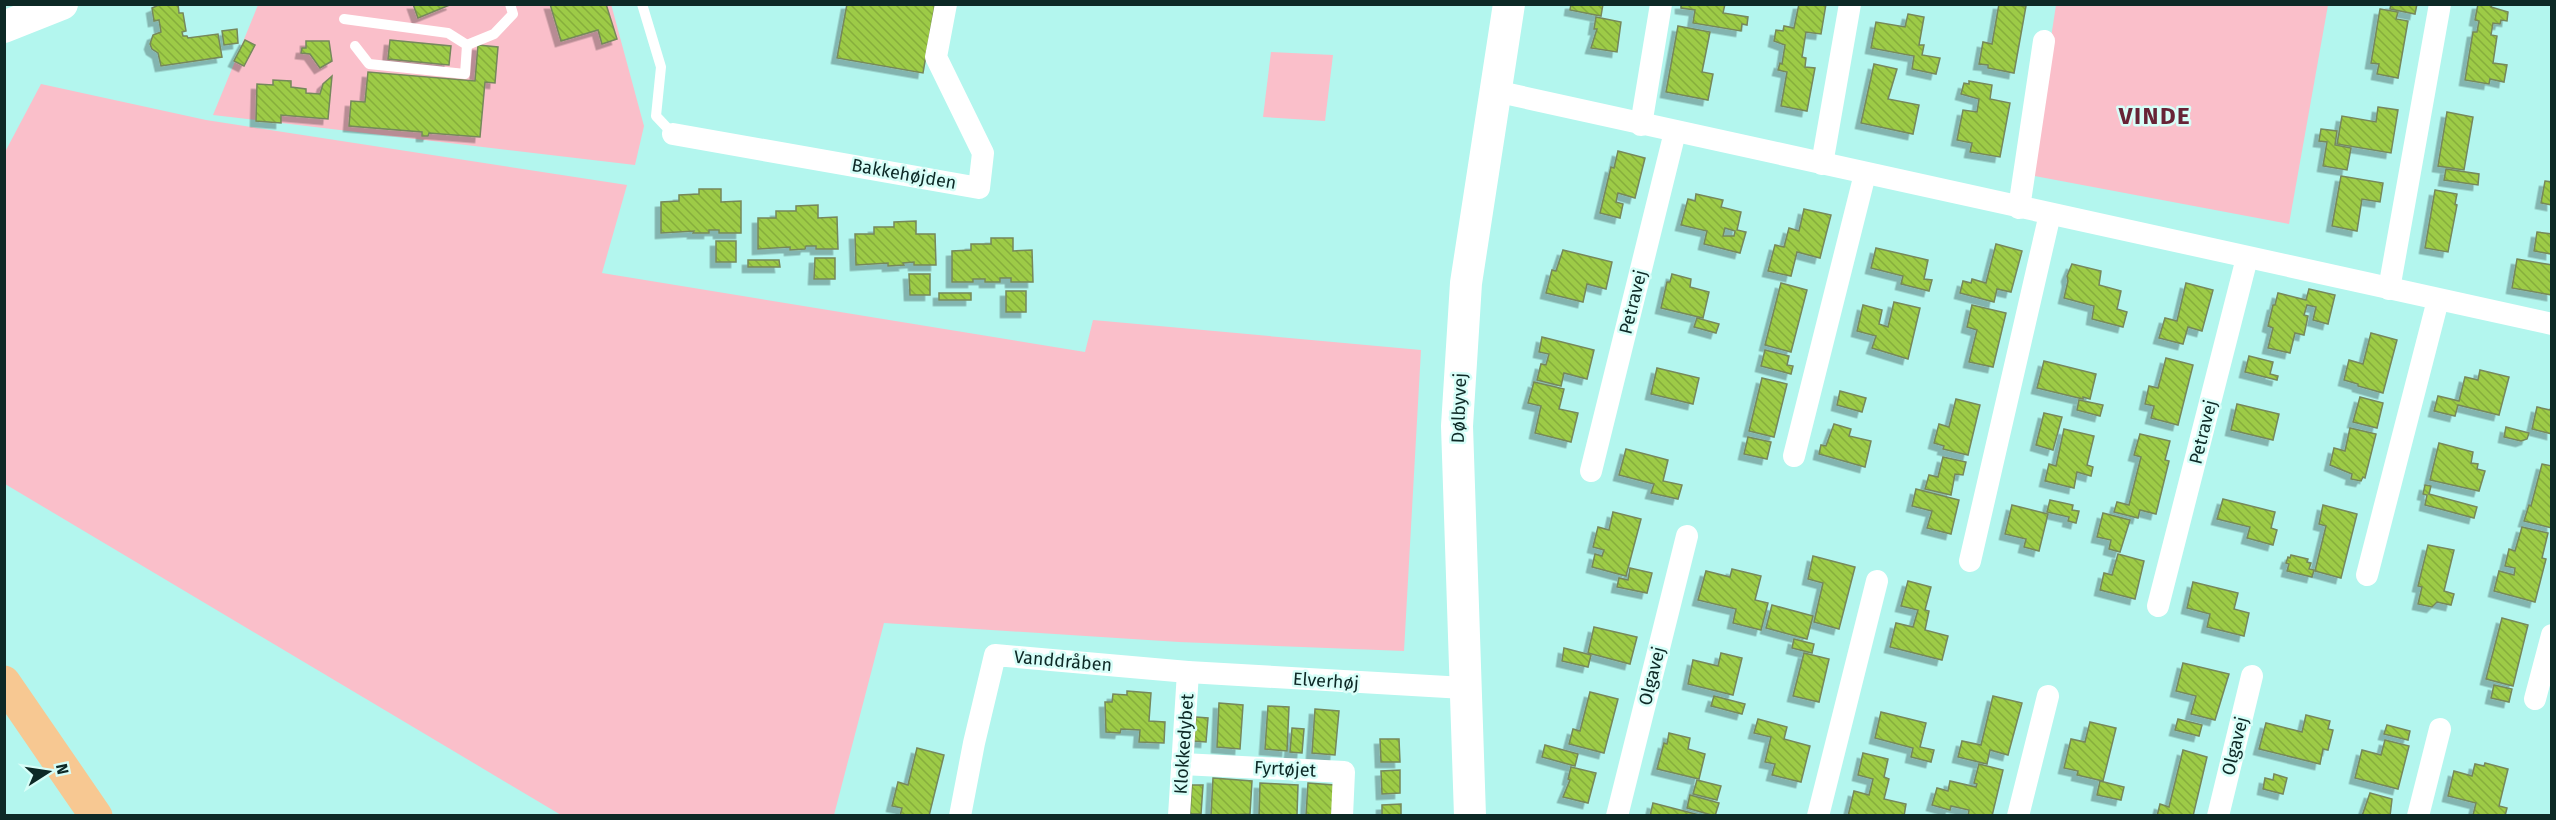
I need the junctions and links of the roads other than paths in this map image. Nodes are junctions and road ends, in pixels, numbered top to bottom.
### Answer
1 (62, 4) edge
2 (510, 4) edge
3 (642, 4) edge
4 (946, 4) edge
5 (1509, 4) edge
6 (1661, 4) edge
7 (1850, 4) edge
8 (2440, 4) edge
9 (344, 19) dead end
10 (4, 27) edge
11 (2044, 41) dead end
12 (467, 45) junction
13 (355, 46) dead end
14 (1495, 91) junction
15 (1641, 124) junction
16 (1675, 132) junction
17 (673, 134) joint
18 (1822, 164) junction
19 (1865, 174) junction
20 (2019, 208) junction
21 (2050, 214) junction
22 (2247, 258) junction
23 (2389, 289) junction
24 (2438, 300) junction
25 (2552, 324) edge
26 (1794, 456) dead end
27 (1591, 471) dead end
28 (1687, 536) dead end
29 (1970, 561) dead end
30 (2367, 575) dead end
31 (1877, 581) dead end
32 (2158, 606) dead end
33 (2552, 635) edge
34 (1188, 672) junction
35 (2252, 676) dead end
36 (4, 682) edge
37 (1464, 688) junction
38 (2048, 696) dead end
39 (2535, 699) dead end
40 (2440, 729) dead end
41 (1182, 764) junction
42 (96, 816) edge
43 (960, 816) edge
44 (1179, 816) edge
45 (1342, 816) edge
46 (1470, 816) edge
47 (1617, 816) edge
48 (1818, 816) edge
49 (2018, 816) edge
50 (2218, 816) edge
51 (2418, 816) edge

1 - 10 street
2 - 12 lane
3 - 17 lane
4 - 17 street, Bakkehøjden
5 - 14 street, Dølbyvej
6 - 15 street
7 - 18 street
8 - 23 street
9 - 12 lane
11 - 20 street
12 - 13 lane
14 - 15 street
14 - 37 street, Dølbyvej
15 - 16 street
16 - 18 street
16 - 27 street, Petravej
18 - 19 street
19 - 20 street
19 - 26 street
20 - 21 street
21 - 22 street
21 - 29 street
22 - 23 street
22 - 32 street, Petravej
23 - 24 street
24 - 25 street
24 - 30 street
28 - 47 street, Olgavej
31 - 48 street
33 - 39 street
34 - 37 street, Elverhøj
34 - 41 street, Klokkedybet
34 - 43 street, Vanddråben
35 - 50 street, Olgavej
36 - 42 main road
37 - 46 street, Dølbyvej
38 - 49 street
40 - 51 street
41 - 44 street, Klokkedybet
41 - 45 street, Fyrtøjet

